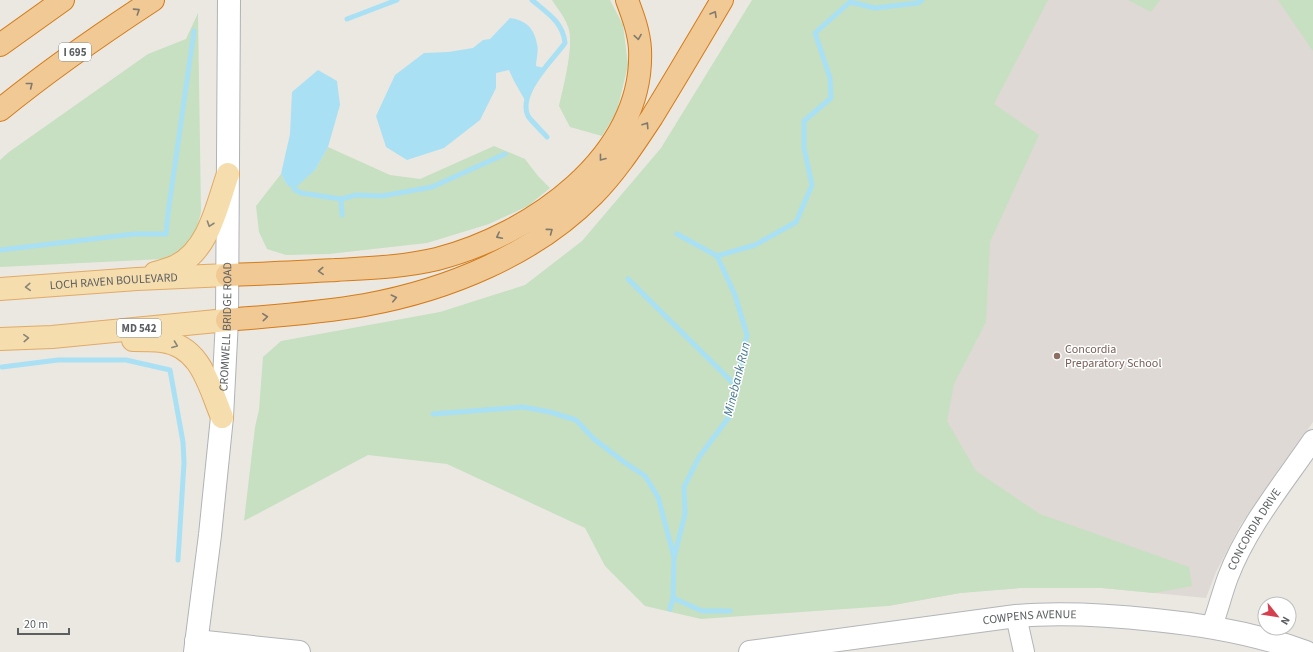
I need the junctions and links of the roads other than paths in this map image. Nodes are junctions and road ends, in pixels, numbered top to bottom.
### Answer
1 (51, 0) edge
2 (63, 0) edge
3 (154, 0) edge
4 (230, 0) edge
5 (627, 0) edge
6 (722, 0) edge
7 (0, 29) edge
8 (0, 45) edge
9 (0, 110) edge
10 (228, 174) junction
11 (227, 276) junction
12 (137, 279) junction
13 (0, 289) edge
14 (226, 320) junction
15 (52, 337) junction
16 (0, 339) edge
17 (222, 417) junction
18 (1313, 440) edge
19 (1016, 616) junction
20 (1212, 626) junction
21 (196, 646) edge
22 (299, 652) edge
23 (750, 652) edge
24 (1024, 652) edge
25 (1306, 652) edge

1 - 7 highway
2 - 8 highway
9 -> 3 highway, I 695
4 - 10 street, CROMWELL BRIDGE ROAD
5 -> 11 highway
14 -> 6 highway
10 - 11 street, CROMWELL BRIDGE ROAD
10 -> 12 main road
11 - 12 main road, LOCH RAVEN BOULEVARD
11 - 14 street, CROMWELL BRIDGE ROAD
12 -> 13 main road, LOCH RAVEN BOULEVARD
14 - 15 main road, MD 542
14 - 17 street, CROMWELL BRIDGE ROAD
16 -> 15 main road, MD 542
15 -> 17 main road
17 - 21 street, CROMWELL BRIDGE ROAD
18 - 20 street, CONCORDIA DRIVE
19 - 20 street, COWPENS AVENUE
19 - 23 street, COWPENS AVENUE
19 - 24 street
20 - 25 street, COWPENS AVENUE
21 - 22 street

